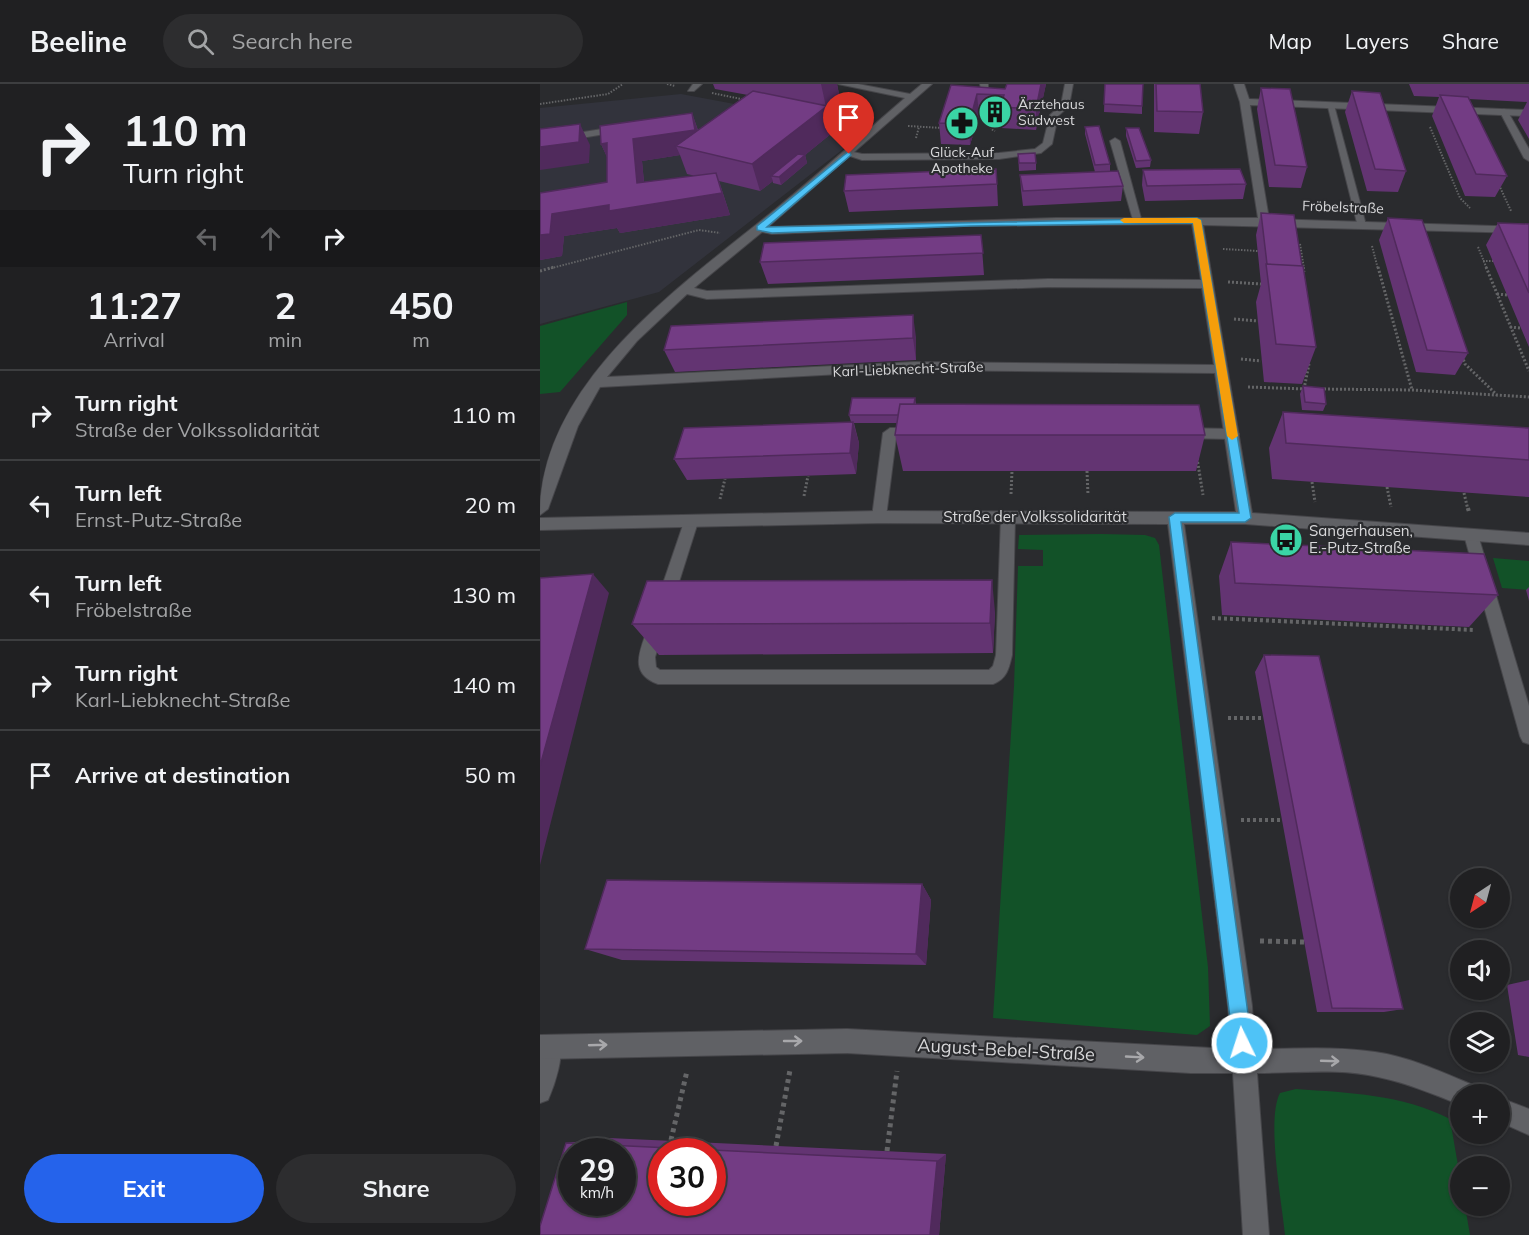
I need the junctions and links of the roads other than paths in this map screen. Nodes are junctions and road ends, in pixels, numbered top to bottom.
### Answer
1 (843, 84) edge
2 (927, 84) edge
3 (1069, 84) edge
4 (1239, 84) edge
5 (912, 97) junction
6 (1245, 102) junction
7 (1330, 105) junction
8 (1504, 112) junction
9 (1529, 113) edge
10 (602, 132) edge
11 (1115, 141) dead end
12 (540, 142) edge
13 (849, 154) junction
14 (1529, 158) edge
15 (1138, 220) junction
16 (1197, 220) junction
17 (1264, 220) junction
18 (1362, 223) junction
19 (760, 228) junction
20 (1525, 230) edge
21 (1207, 283) junction
22 (683, 290) junction
23 (1221, 369) junction
24 (596, 382) junction
25 (1171, 432) edge
26 (930, 433) edge
27 (1232, 434) junction
28 (540, 509) edge
29 (879, 517) junction
30 (1008, 517) junction
31 (1175, 517) junction
32 (1245, 518) junction
33 (691, 522) junction
34 (540, 524) edge
35 (1471, 527) junction
36 (1529, 539) edge
37 (1529, 736) edge
38 (546, 1046) edge
39 (1244, 1062) junction
40 (1450, 1088) edge
41 (540, 1092) edge
42 (1510, 1114) edge
43 (1529, 1122) edge
44 (1256, 1235) edge

1 - 5 street
2 - 5 street
3 - 13 lane
4 - 6 street
5 - 13 street
6 - 7 street
6 - 17 street
7 - 8 street
7 - 18 lane
8 - 9 street
8 - 14 lane
10 - 12 lane
11 - 15 lane
13 - 19 street
15 - 16 street, Fröbelstraße
15 - 19 street, Fröbelstraße
16 - 17 street, Fröbelstraße
16 - 21 street
17 - 18 street, Fröbelstraße
18 - 20 street, Fröbelstraße
19 - 22 street
21 - 22 street
21 - 23 street
22 - 24 street
23 - 24 street, Karl-Liebknecht-Straße
23 - 27 street
24 - 28 street
25 - 27 lane
26 - 29 lane
27 - 32 street
29 - 30 street, Straße der Volkssolidarität
29 - 33 street, Straße der Volkssolidarität
30 - 31 street, Straße der Volkssolidarität
30 - 33 lane
31 - 32 street, Straße der Volkssolidarität
31 - 39 street
32 - 35 street, Straße der Volkssolidarität
33 - 34 street, Straße der Volkssolidarität
35 - 36 street, Straße der Volkssolidarität
35 - 37 lane
38 -> 39 street, August-Bebel-Straße
38 - 41 lane
39 -> 40 street, August-Bebel-Straße
39 - 44 street
42 - 43 street

